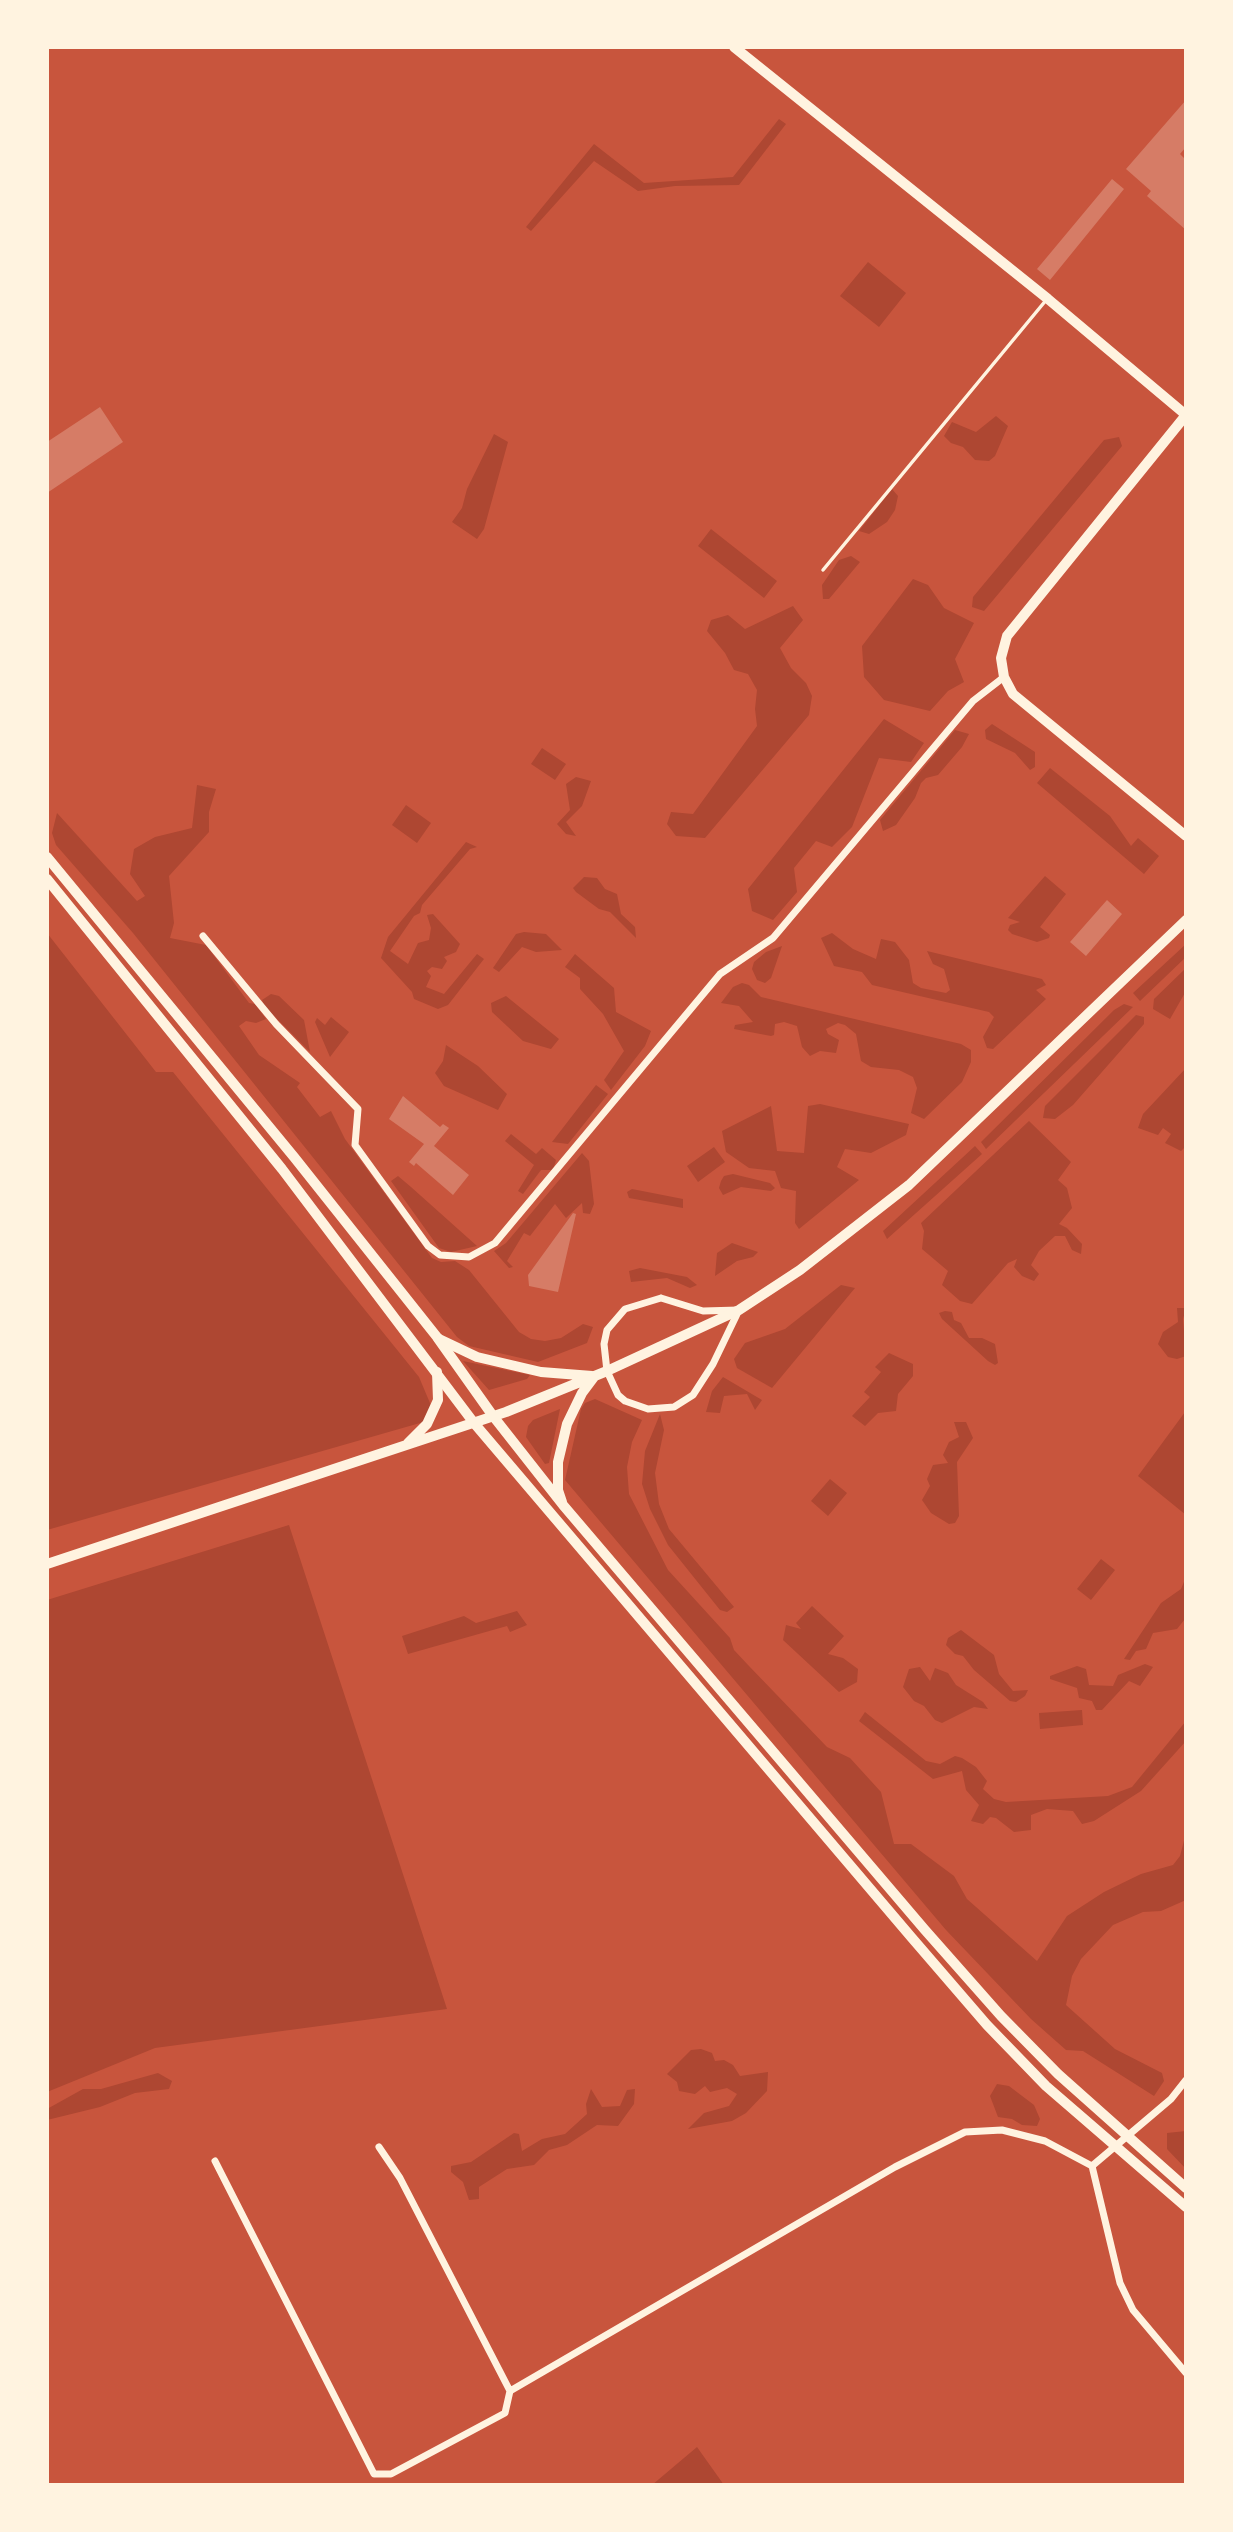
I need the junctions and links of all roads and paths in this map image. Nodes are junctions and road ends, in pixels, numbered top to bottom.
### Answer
1 (734, 47) edge
2 (1048, 299) junction
3 (1186, 415) edge
4 (822, 570) dead end
5 (1004, 677) junction
6 (1186, 836) edge
7 (47, 857) edge
8 (47, 879) edge
9 (1186, 920) edge
10 (203, 936) dead end
11 (739, 1310) junction
12 (437, 1337) junction
13 (607, 1371) junction
14 (438, 1372) junction
15 (595, 1377) junction
16 (493, 1416) junction
17 (474, 1423) junction
18 (406, 1445) junction
19 (563, 1505) junction
20 (47, 1564) edge
21 (1186, 2080) edge
22 (1125, 2137) junction
23 (1114, 2146) junction
24 (379, 2147) dead end
25 (215, 2161) dead end
26 (1092, 2166) junction
27 (1186, 2188) edge
28 (1186, 2207) edge
29 (1186, 2373) edge
30 (510, 2391) junction

1 - 2 main road
2 - 3 main road
2 - 4 lane
3 - 5 main road
5 - 6 main road
5 - 10 street
7 - 12 main road
8 - 14 main road
9 - 11 main road
11 - 13 main road
11 - 13 street
11 - 13 street
12 - 15 main road
12 - 16 main road
13 - 15 main road
14 - 17 main road
14 - 18 main road
15 - 16 main road
15 - 19 main road
16 - 17 main road
16 - 19 main road
17 - 18 main road
17 - 23 main road
18 - 20 main road
19 - 22 main road
21 - 22 street
22 - 23 street
22 - 27 main road
23 - 26 street
23 - 28 main road
24 - 30 street
25 - 30 street
26 - 29 street
26 - 30 street

